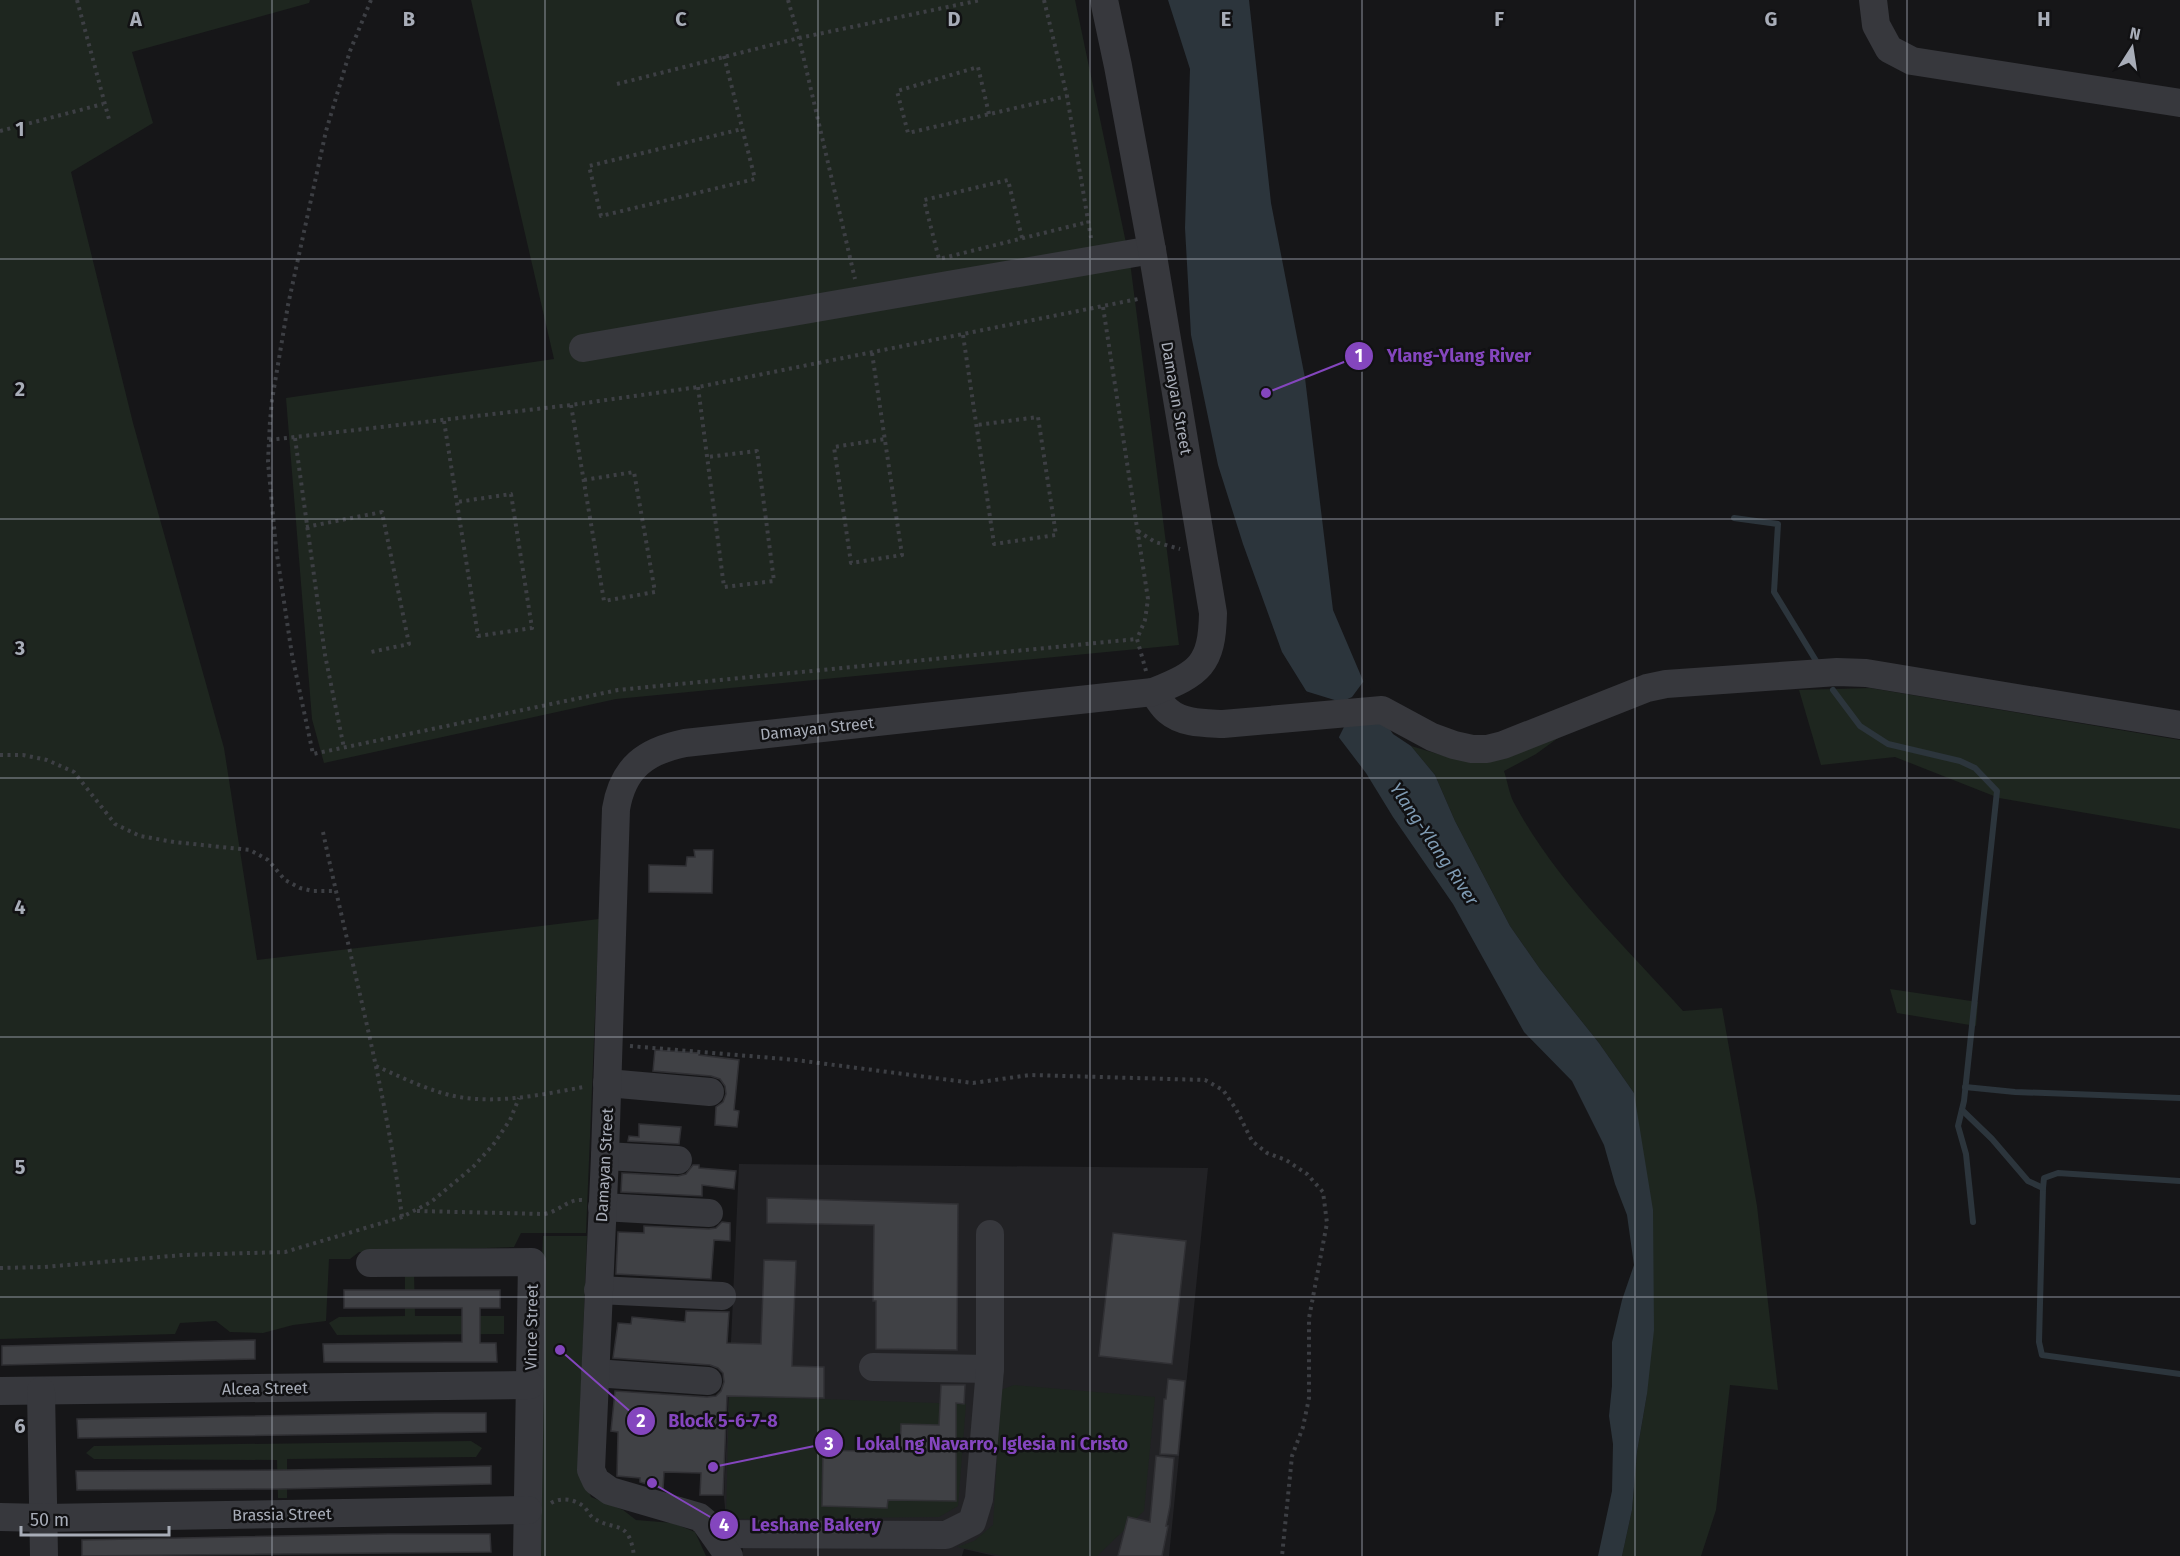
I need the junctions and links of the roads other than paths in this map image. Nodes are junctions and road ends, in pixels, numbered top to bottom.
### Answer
1 (1104, 0) edge
2 (1874, 0) edge
3 (2180, 103) edge
4 (1152, 250) junction
5 (583, 348) dead end
6 (1153, 692) junction
7 (2180, 725) edge
8 (607, 1083) junction
9 (710, 1092) dead end
10 (605, 1156) junction
11 (678, 1160) dead end
12 (602, 1207) junction
13 (709, 1213) dead end
14 (990, 1234) dead end
15 (370, 1263) dead end
16 (598, 1290) junction
17 (722, 1296) dead end
18 (873, 1367) dead end
19 (990, 1369) junction
20 (595, 1373) junction
21 (708, 1381) dead end
22 (530, 1385) junction
23 (0, 1391) edge
24 (41, 1391) junction
25 (528, 1510) junction
26 (0, 1517) edge
27 (44, 1518) junction
28 (722, 1545) edge
29 (44, 1556) edge
30 (527, 1556) edge

1 - 4 street, Damayan Street
2 - 3 street
4 - 5 street
4 - 6 street, Damayan Street
6 - 7 street
6 - 8 street, Damayan Street
8 - 9 street
8 - 10 street, Damayan Street
10 - 11 street
10 - 12 street, Damayan Street
12 - 13 street
12 - 16 street, Damayan Street
14 - 19 street
15 - 22 street, Vince Street
16 - 17 street
16 - 20 street, Damayan Street
18 - 19 street
19 - 28 street
20 - 21 street
20 - 28 street, Damayan Street
22 - 24 street, Alcea Street
22 - 25 street, Vince Street
23 - 24 street, Alcea Street
24 - 27 street
25 - 27 street, Brassia Street
25 - 30 street, Vince Street
26 - 27 street, Brassia Street
27 - 29 street

